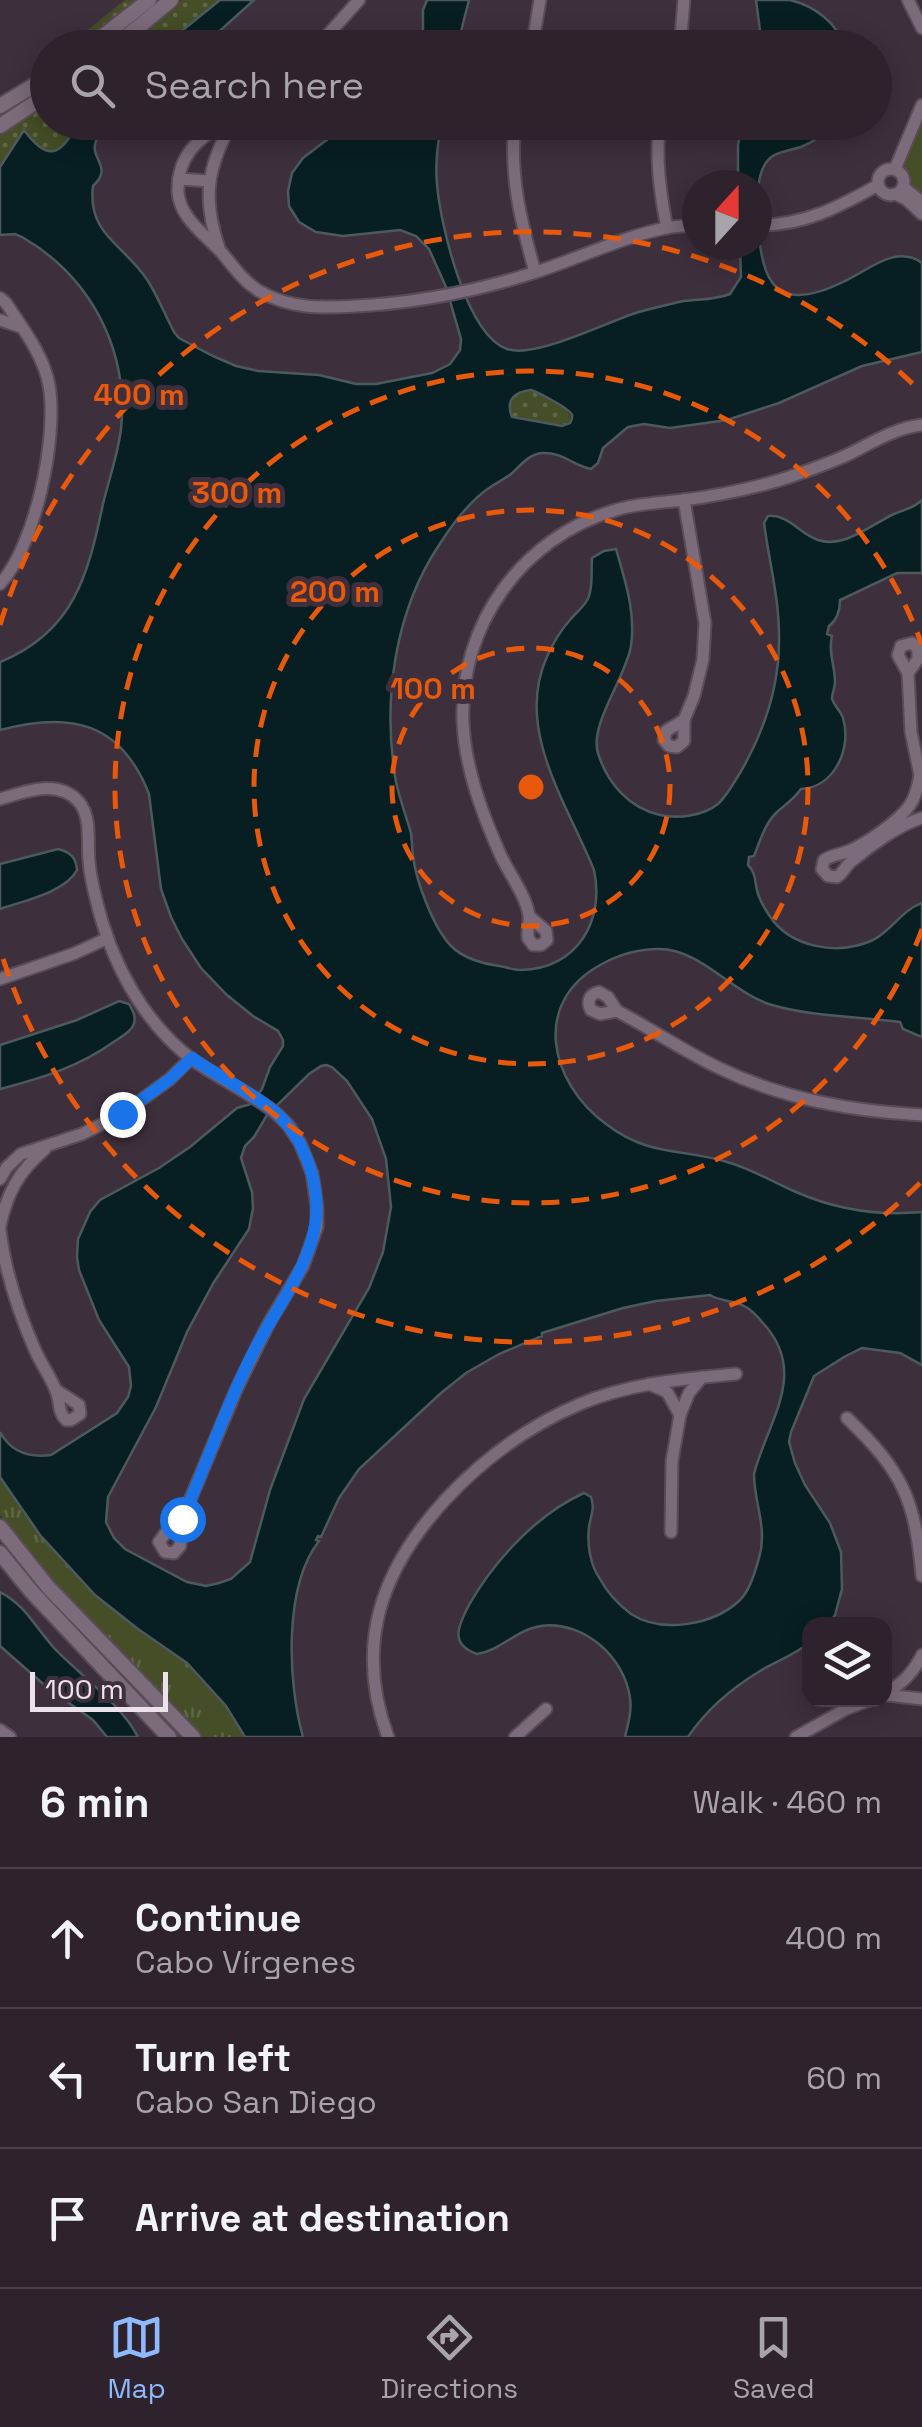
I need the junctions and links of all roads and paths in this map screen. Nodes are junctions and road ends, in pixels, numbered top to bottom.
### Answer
1 (149, 0) edge
2 (172, 0) edge
3 (359, 0) edge
4 (540, 0) edge
5 (684, 0) edge
6 (908, 0) edge
7 (922, 28) edge
8 (111, 30) edge
9 (134, 30) edge
10 (332, 30) edge
11 (535, 30) edge
12 (682, 30) edge
13 (30, 88) edge
14 (922, 105) edge
15 (0, 106) edge
16 (30, 106) edge
17 (0, 126) edge
18 (200, 140) edge
19 (222, 140) edge
20 (514, 140) edge
21 (659, 140) edge
22 (894, 169) junction
23 (179, 179) junction
24 (209, 180) junction
25 (878, 185) junction
26 (899, 190) junction
27 (922, 202) edge
28 (922, 214) edge
29 (772, 224) edge
30 (682, 226) edge
31 (667, 228) junction
32 (221, 252) junction
33 (535, 272) junction
34 (0, 298) edge
35 (0, 320) edge
36 (21, 326) junction
37 (922, 425) edge
38 (684, 500) junction
39 (0, 584) edge
40 (908, 672) dead end
41 (684, 720) dead end
42 (921, 778) edge
43 (0, 799) edge
44 (908, 808) junction
45 (920, 819) edge
46 (530, 917) dead end
47 (106, 939) junction
48 (0, 978) edge
49 (617, 1012) dead end
50 (192, 1058) junction
51 (922, 1115) edge
52 (48, 1146) junction
53 (0, 1179) edge
54 (0, 1228) edge
55 (736, 1374) dead end
56 (702, 1377) junction
57 (649, 1384) junction
58 (56, 1390) dead end
59 (680, 1415) junction
60 (847, 1418) dead end
61 (182, 1519) dead end
62 (0, 1528) edge
63 (671, 1532) dead end
64 (3, 1547) edge
65 (922, 1576) edge
66 (922, 1654) edge
67 (892, 1690) edge
68 (892, 1695) edge
69 (922, 1699) edge
70 (849, 1707) edge
71 (546, 1710) dead end
72 (0, 1730) edge
73 (166, 1733) edge
74 (10, 1737) edge
75 (192, 1737) edge
76 (388, 1737) edge
77 (515, 1737) edge
78 (796, 1737) edge

1 - 8 street
2 - 9 street
3 - 10 street
4 - 11 street
5 - 12 street
6 - 7 street
13 - 15 street
14 - 22 street
16 - 17 street
18 - 23 street
19 - 24 street
20 - 33 street
21 - 31 street
22 - 25 street
22 - 26 street
23 - 24 street
23 - 32 street
24 - 32 street
25 - 26 street
25 - 29 street
26 - 27 street
26 - 28 street
30 - 31 street
31 - 33 street
32 - 33 street
34 - 36 street
35 - 36 street
36 - 39 street
37 - 38 street
38 - 41 street
38 - 46 street
40 - 42 street
42 - 44 street
43 - 47 street
44 - 45 street
44 - 45 street
47 - 48 street
47 - 50 street
49 - 51 street
50 - 52 street
50 - 61 street
52 - 53 street
52 - 54 street
54 - 58 street
55 - 56 street
56 - 57 street
56 - 59 street
57 - 59 street
57 - 76 street
59 - 63 street
60 - 65 street
62 - 64 street
64 - 73 street
64 - 75 street
66 - 67 street
68 - 69 street
70 - 78 street
71 - 77 street
72 - 74 street

